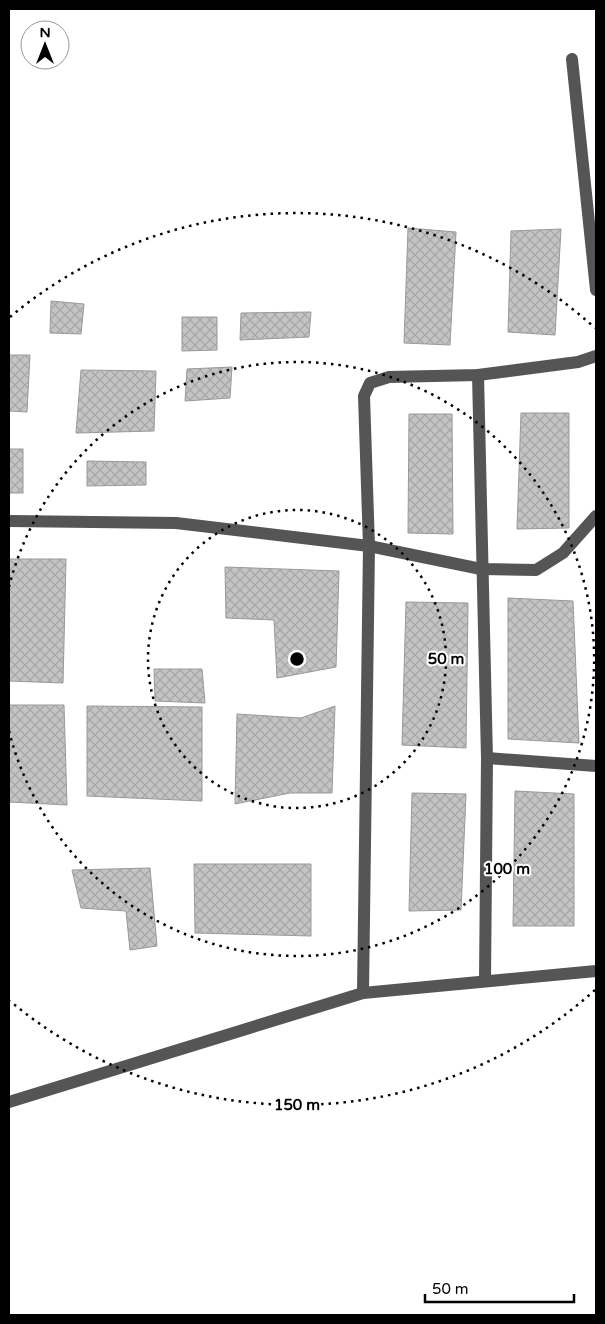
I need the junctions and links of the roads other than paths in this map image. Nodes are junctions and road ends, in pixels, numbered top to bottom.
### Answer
1 (572, 59) dead end
2 (596, 290) edge
3 (596, 356) edge
4 (478, 375) junction
5 (596, 516) edge
6 (9, 521) edge
7 (369, 546) junction
8 (481, 569) junction
9 (486, 758) junction
10 (596, 766) edge
11 (596, 971) edge
12 (485, 981) junction
13 (363, 993) junction
14 (9, 1102) edge

1 - 2 street
3 - 4 street
4 - 7 street
4 - 8 street
5 - 8 street
6 - 7 street
7 - 8 street
7 - 13 street
8 - 9 street
9 - 10 street
9 - 12 street
11 - 12 street
12 - 13 street
13 - 14 street

